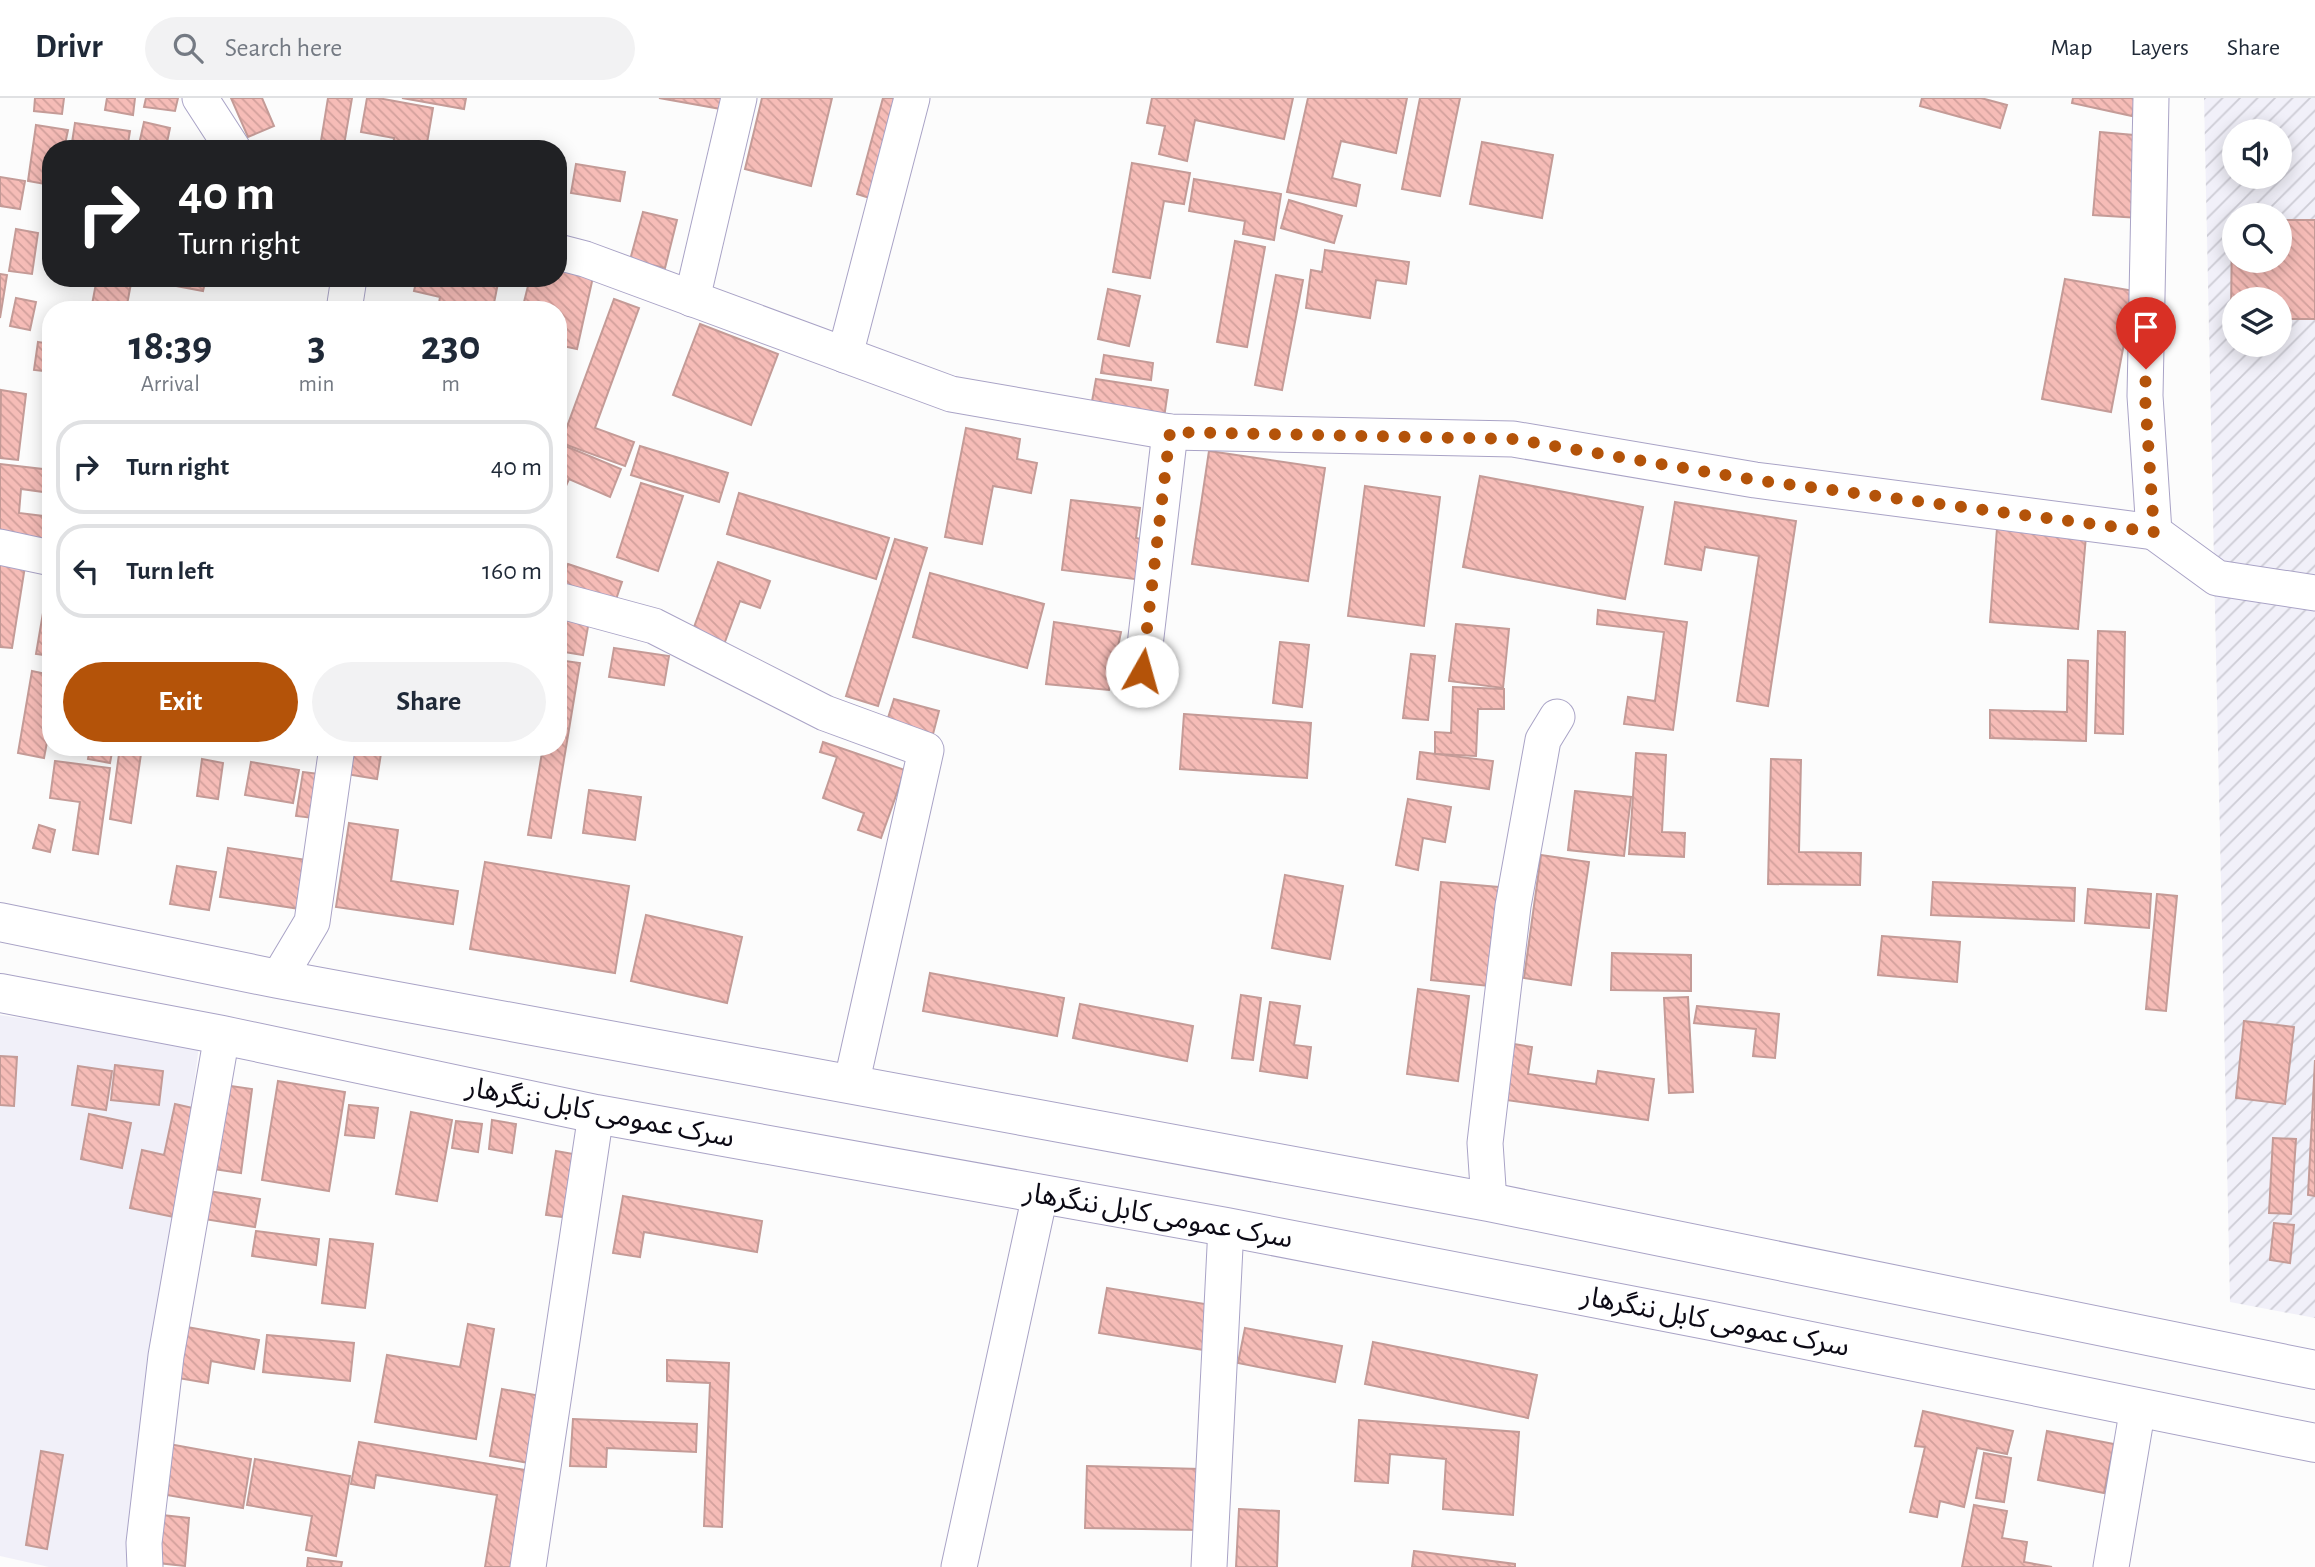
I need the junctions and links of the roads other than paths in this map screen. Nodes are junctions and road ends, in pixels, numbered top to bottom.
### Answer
1 (200, 98) edge
2 (739, 98) edge
3 (912, 98) edge
4 (2151, 98) edge
5 (227, 140) edge
6 (567, 255) edge
7 (692, 299) junction
8 (845, 355) junction
9 (1170, 432) junction
10 (2154, 532) junction
11 (0, 547) edge
12 (42, 556) edge
13 (2315, 593) edge
14 (567, 602) edge
15 (1142, 671) dead end
16 (1557, 717) dead end
17 (336, 756) edge
18 (0, 922) edge
19 (278, 979) junction
20 (0, 992) edge
21 (222, 1035) junction
22 (851, 1085) junction
23 (596, 1114) junction
24 (1040, 1195) junction
25 (1489, 1202) junction
26 (1226, 1227) junction
27 (2315, 1370) edge
28 (2138, 1407) junction
29 (2315, 1443) edge
30 (145, 1567) edge
31 (528, 1567) edge
32 (959, 1567) edge
33 (1209, 1567) edge
34 (2111, 1567) edge

1 - 5 street
2 - 7 street
3 - 8 street
4 - 10 street
6 - 7 street
7 - 8 street
8 - 9 street
9 - 10 street
9 - 15 street
10 - 13 street
11 - 12 street
14 - 22 street
16 - 25 street
17 - 19 street
18 - 19 highway
19 - 22 highway
20 - 21 highway, سرک عمومی کابل ننگرهار
21 - 23 highway, سرک عمومی کابل ننگرهار
21 - 30 street
22 - 25 highway
23 - 24 highway, سرک عمومی کابل ننگرهار
23 - 31 street
24 - 26 highway, سرک عمومی کابل ننگرهار
24 - 32 street
25 - 27 highway
26 - 28 highway, سرک عمومی کابل ننگرهار
26 - 33 street
28 - 29 highway, سرک عمومی کابل ننگرهار
28 - 34 street

